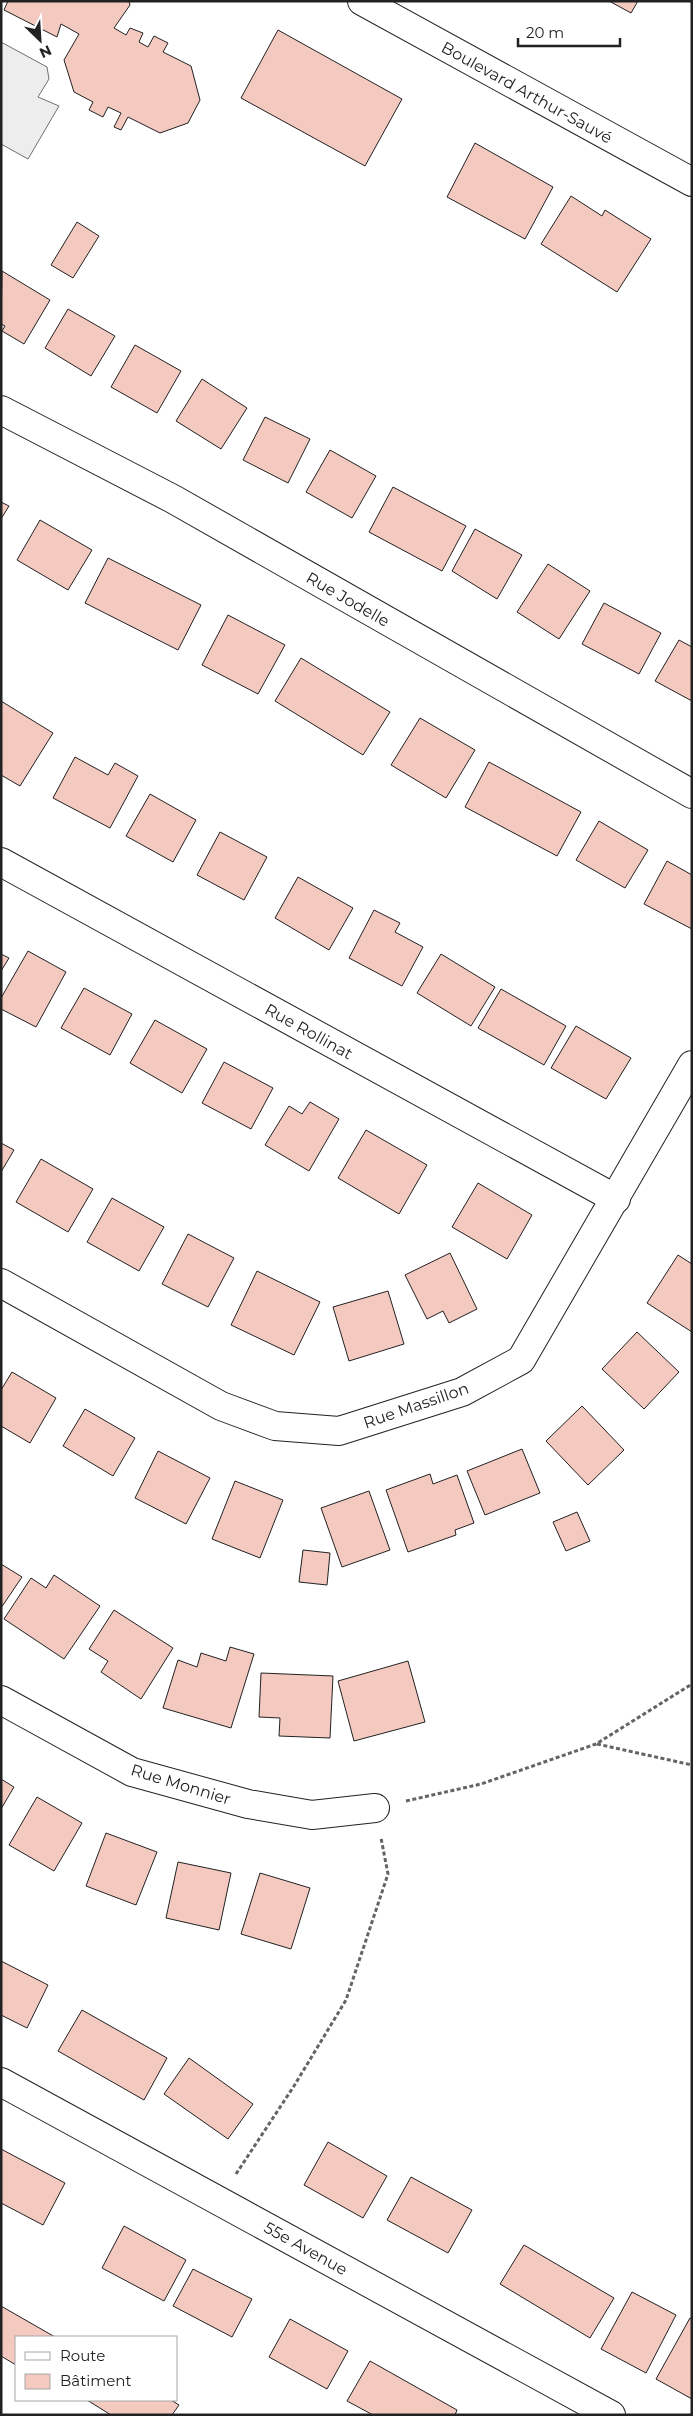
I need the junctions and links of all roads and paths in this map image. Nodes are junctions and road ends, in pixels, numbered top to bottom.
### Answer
1 (362, 1) edge
2 (692, 182) edge
3 (1, 410) edge
4 (692, 794) edge
5 (1, 862) edge
6 (692, 1065) edge
7 (616, 1199) junction
8 (1, 1283) edge
9 (692, 1684) edge
10 (1, 1700) edge
11 (596, 1744) junction
12 (692, 1765) edge
13 (375, 1808) junction
14 (1, 2082) edge
15 (219, 2200) junction
16 (611, 2415) edge

1 - 2 street, Boulevard Arthur-Sauvé
3 - 4 street, Rue Jodelle
5 - 7 street, Rue Rollinat
6 - 7 street, Rue Massillon
7 - 8 street, Rue Massillon
9 - 11 path
10 - 13 street, Rue Monnier
11 - 12 path
11 - 13 path
13 - 15 path
14 - 15 street, 55e Avenue
15 - 16 street, 55e Avenue

